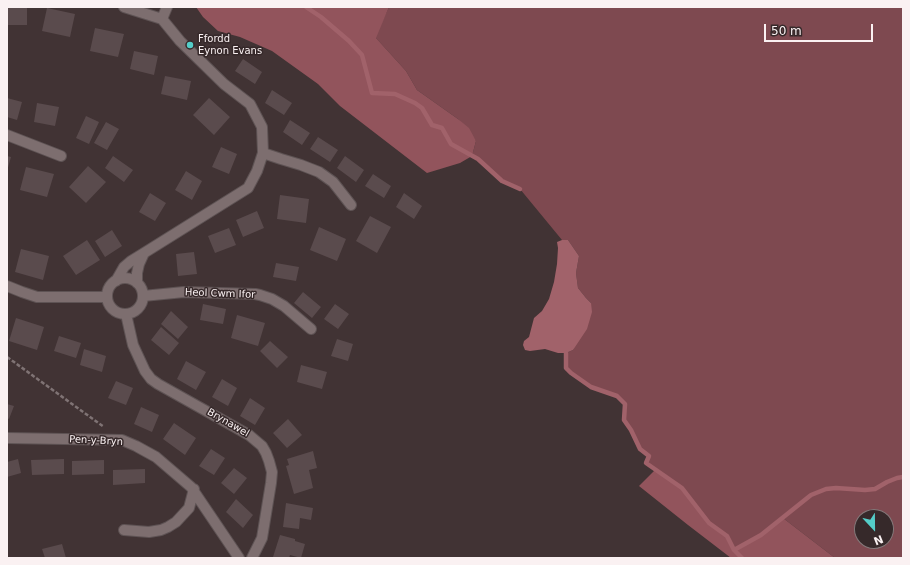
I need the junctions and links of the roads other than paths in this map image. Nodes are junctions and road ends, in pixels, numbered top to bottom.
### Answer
1 (124, 7) edge
2 (167, 7) edge
3 (162, 19) junction
4 (7, 135) edge
5 (263, 153) junction
6 (61, 156) dead end
7 (350, 205) dead end
8 (144, 253) junction
9 (116, 281) junction
10 (137, 283) junction
11 (7, 286) edge
12 (143, 296) junction
13 (107, 297) junction
14 (126, 314) junction
15 (311, 329) dead end
16 (7, 438) edge
17 (194, 489) junction
18 (124, 530) dead end
19 (239, 558) edge
20 (252, 558) edge

1 - 3 street
2 - 3 street
3 - 5 street
4 - 6 street
5 - 7 street
5 - 8 street
8 - 9 street
8 - 10 street
9 - 10 street
9 - 13 street
10 - 12 street
11 - 13 street
12 - 14 street
12 - 15 street, Heol Cwm Ifor
13 - 14 street
14 - 20 street, Brynawel
16 - 17 street, Pen-y-Bryn
17 - 18 street
17 - 19 street, Pen-y-Bryn

